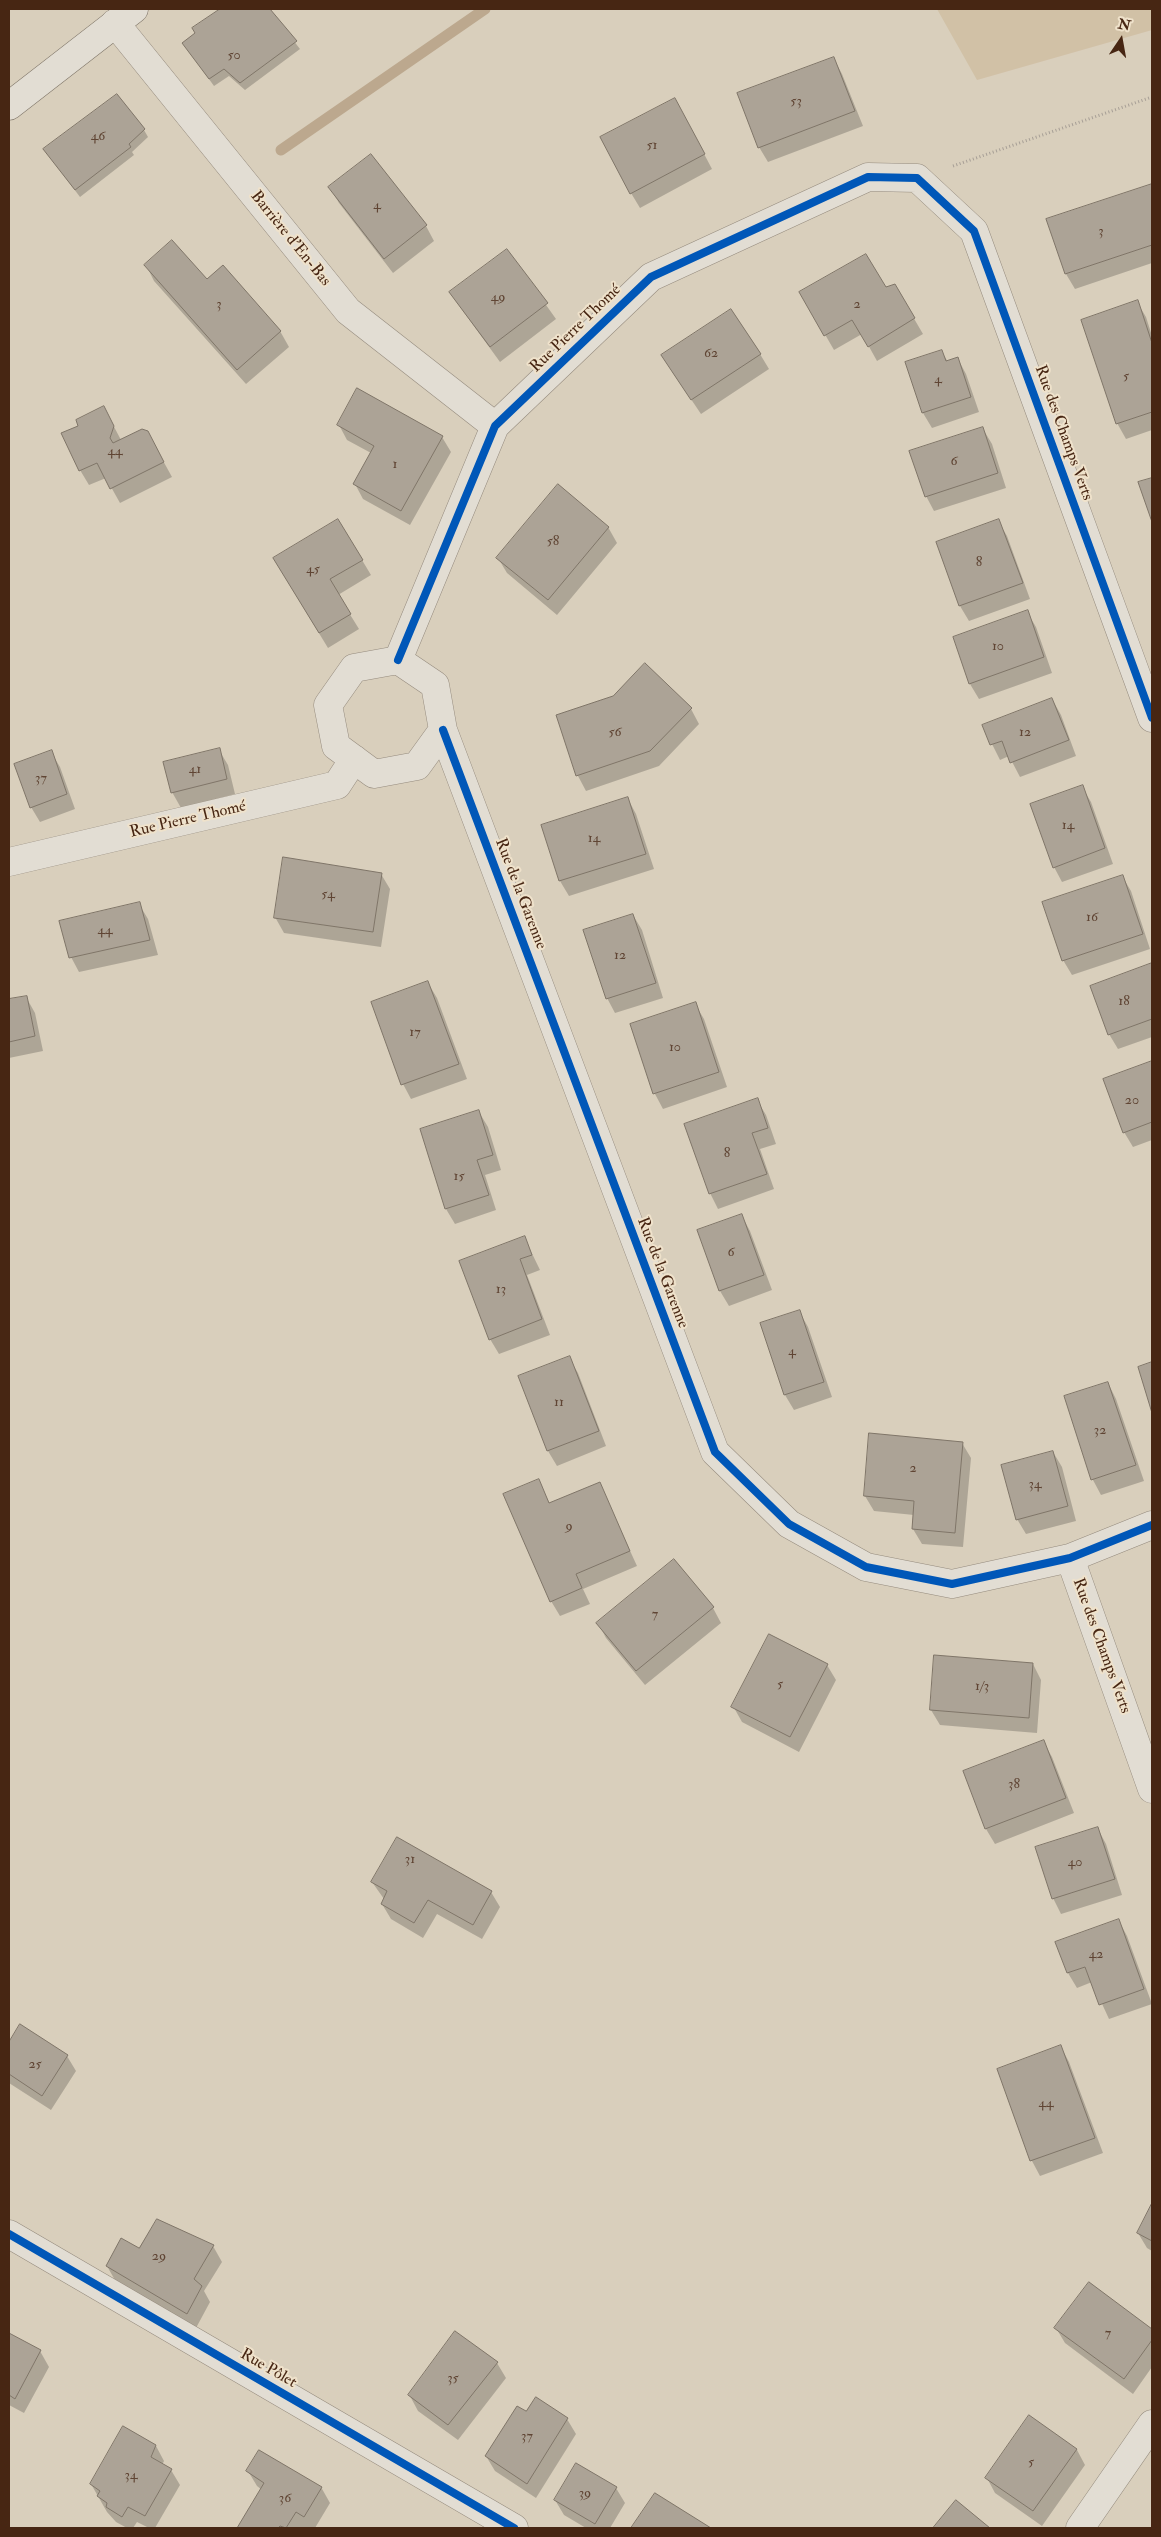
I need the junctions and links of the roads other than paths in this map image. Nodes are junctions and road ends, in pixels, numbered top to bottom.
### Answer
1 (124, 16) edge
2 (9, 106) edge
3 (917, 178) joint
4 (495, 426) junction
5 (398, 660) junction
6 (1152, 718) edge
7 (443, 730) junction
8 (354, 759) junction
9 (9, 862) edge
10 (1152, 1525) edge
11 (1070, 1558) junction
12 (1152, 1789) edge
13 (9, 2234) edge
14 (1152, 2424) edge
15 (514, 2528) edge
16 (1080, 2528) edge

1 - 2 street
1 - 4 street, Barrière d'En-Bas
3 - 4 street, Rue Pierre Thomé
3 - 6 street, Rue des Champs Verts
4 - 5 street, Rue Pierre Thomé
5 - 7 street
5 - 8 street
7 - 8 street
7 - 11 street, Rue de la Garenne
8 - 9 street, Rue Pierre Thomé
10 - 11 street, Rue des Champs Verts
11 - 12 street, Rue des Champs Verts
13 - 15 street, Rue Pôlet
14 - 16 street

